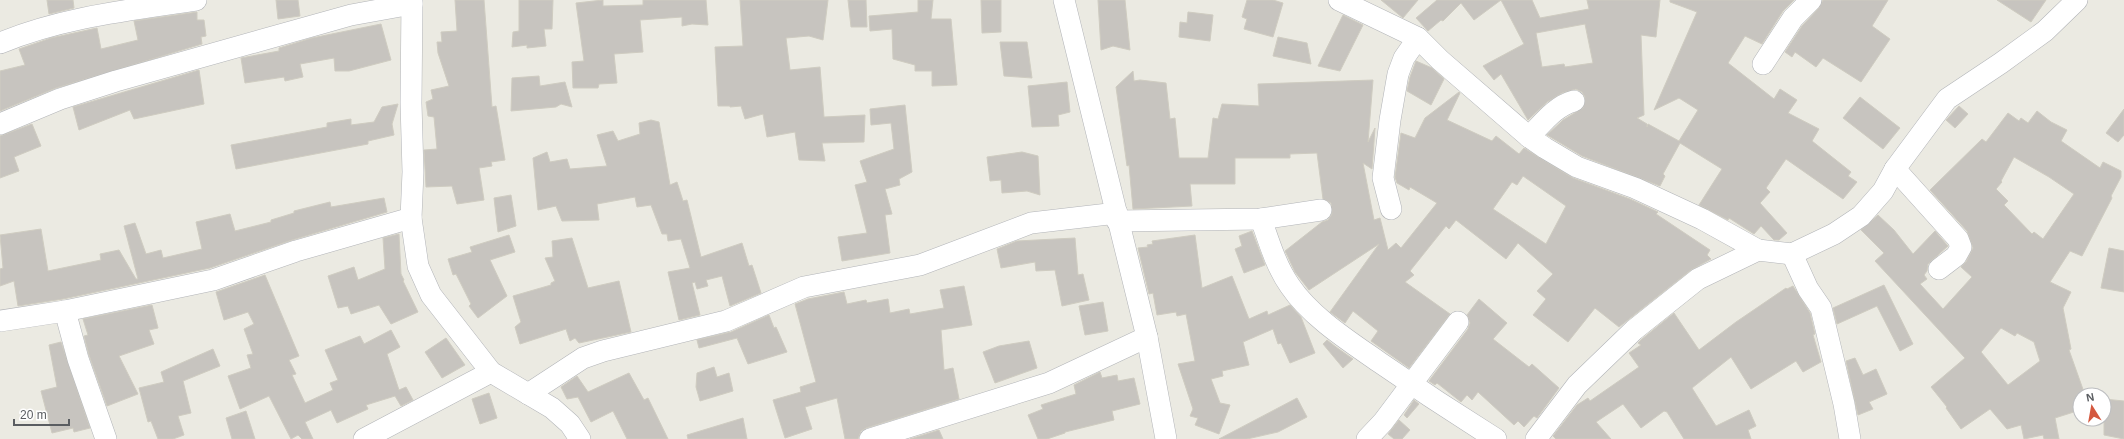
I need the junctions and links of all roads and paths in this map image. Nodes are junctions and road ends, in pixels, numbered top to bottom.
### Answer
1 (196, 0) edge
2 (1064, 0) edge
3 (1339, 0) edge
4 (1811, 0) edge
5 (2077, 0) edge
6 (412, 2) edge
7 (1418, 38) junction
8 (0, 43) edge
9 (1763, 64) dead end
10 (1574, 101) dead end
11 (0, 124) edge
12 (1529, 136) junction
13 (1894, 169) junction
14 (1391, 209) dead end
15 (1321, 210) dead end
16 (1117, 217) junction
17 (411, 218) junction
18 (1261, 219) junction
19 (1758, 250) junction
20 (1792, 254) junction
21 (1939, 269) dead end
22 (65, 311) junction
23 (0, 321) edge
24 (1458, 322) dead end
25 (1147, 337) junction
26 (491, 372) junction
27 (1410, 384) junction
28 (528, 394) junction
29 (106, 439) edge
30 (364, 439) edge
31 (580, 439) edge
32 (870, 439) edge
33 (1166, 439) edge
34 (1367, 439) edge
35 (1496, 439) edge
36 (1536, 439) edge
37 (1850, 439) edge

1 - 8 street
2 - 16 street
3 - 7 street
4 - 9 street
5 - 13 street
6 - 11 street
6 - 17 street
7 - 12 street
7 - 14 street
10 - 12 street
12 - 19 street
13 - 20 street
13 - 21 street
15 - 18 street
16 - 18 street
16 - 25 street
16 - 28 street
17 - 22 street
17 - 26 street
18 - 27 street
19 - 20 street
19 - 36 street
20 - 37 street
22 - 23 street
22 - 29 street
24 - 27 street
25 - 32 street
25 - 33 street
26 - 28 street
26 - 30 street
27 - 34 street
27 - 35 street
28 - 31 street

